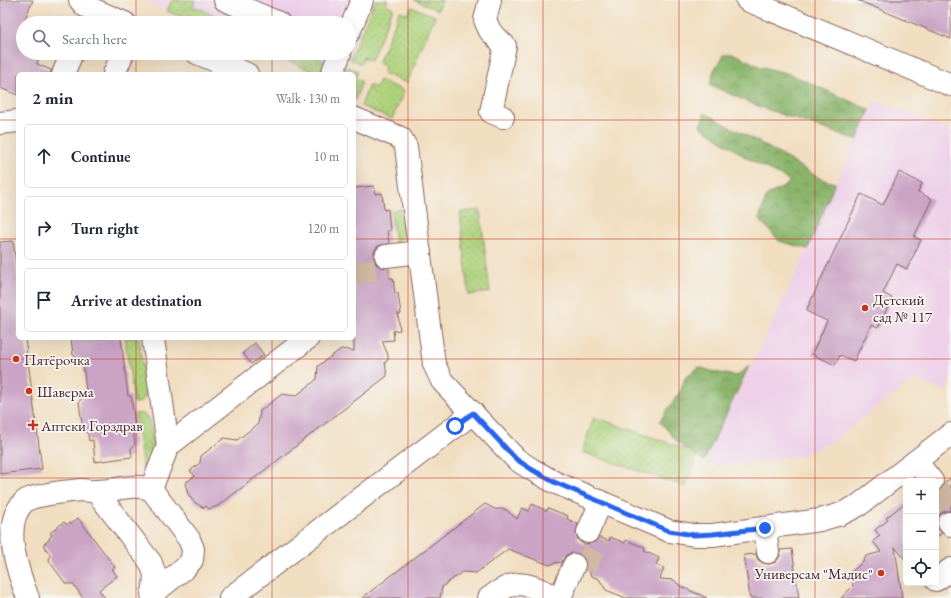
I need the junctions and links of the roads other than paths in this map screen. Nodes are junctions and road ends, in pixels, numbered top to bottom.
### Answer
1 (225, 0) edge
2 (362, 0) edge
3 (490, 0) edge
4 (747, 0) edge
5 (85, 11) edge
6 (102, 16) edge
7 (263, 16) edge
8 (356, 16) edge
9 (69, 60) edge
10 (120, 60) edge
11 (214, 60) edge
12 (337, 60) edge
13 (64, 72) edge
14 (115, 72) edge
15 (242, 72) edge
16 (333, 72) edge
17 (951, 85) edge
18 (503, 117) dead end
19 (356, 119) edge
20 (16, 121) edge
21 (0, 123) edge
22 (420, 258) junction
23 (387, 262) tunnel mouth
24 (153, 340) edge
25 (305, 340) edge
26 (473, 413) junction
27 (951, 434) edge
28 (168, 446) junction
29 (913, 470) edge
30 (925, 478) edge
31 (151, 489) junction
32 (96, 492) junction
33 (606, 504) junction
34 (765, 528) junction
35 (594, 535) tunnel mouth
36 (768, 552) dead end
37 (951, 569) edge
38 (939, 578) edge
39 (932, 586) edge
40 (152, 596) edge
41 (28, 598) edge
42 (230, 598) edge
43 (489, 598) edge
44 (560, 598) edge
45 (573, 598) edge
46 (930, 598) edge

1 - 7 street
2 - 8 street
3 - 18 street
4 - 17 street
5 - 6 street
9 - 13 street
10 - 14 street
11 - 15 street
12 - 16 street
19 - 22 street
20 - 21 street
22 - 23 street
22 - 26 street
24 - 28 street
25 - 28 street
26 - 33 street
26 - 42 street
27 - 29 street
28 - 31 street
29 - 30 street
29 - 34 street
31 - 32 street
31 - 40 street
32 - 40 street
32 - 41 street
33 - 34 street
33 - 35 street
34 - 36 street
37 - 38 street
39 - 46 street
43 - 44 street
44 - 45 street

